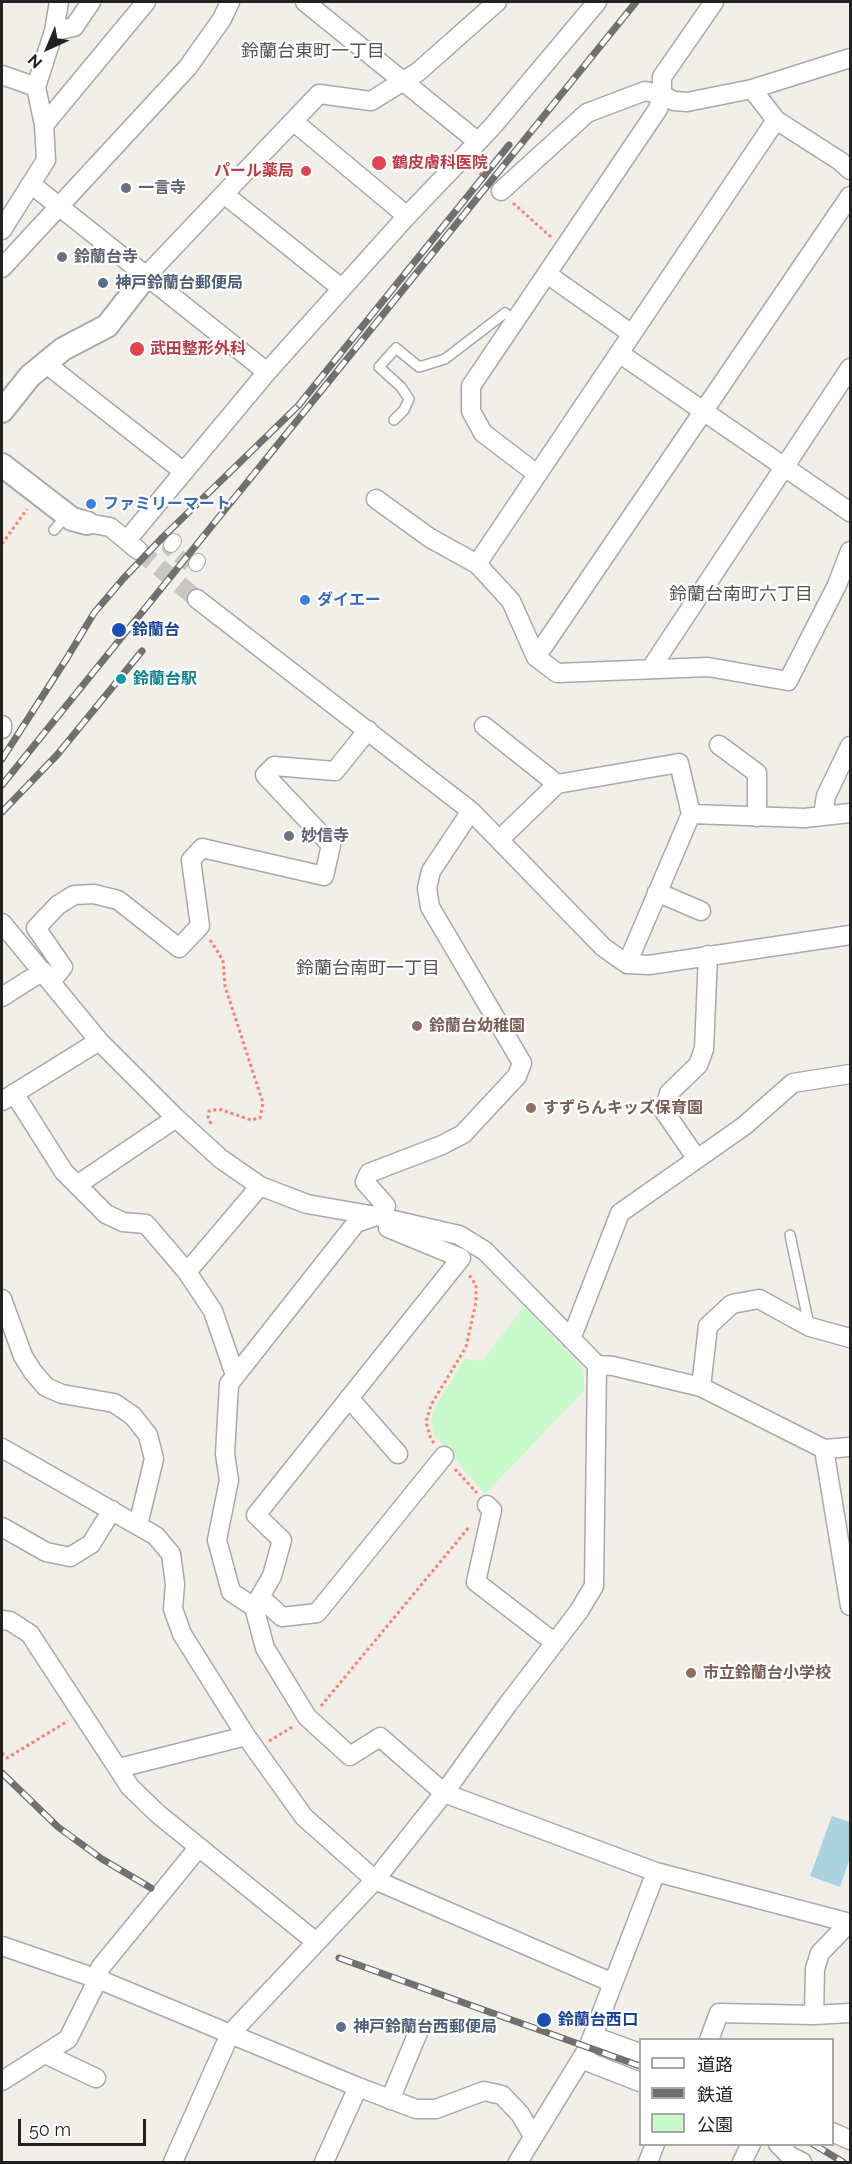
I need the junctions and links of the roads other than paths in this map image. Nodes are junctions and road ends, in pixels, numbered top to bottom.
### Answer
1 (59, 2) edge
2 (91, 2) edge
3 (146, 2) edge
4 (230, 2) edge
5 (305, 2) edge
6 (496, 2) edge
7 (597, 2) edge
8 (714, 2) edge
9 (54, 31) junction
10 (850, 58) edge
11 (2, 75) edge
12 (404, 80) junction
13 (36, 87) junction
14 (752, 89) junction
15 (662, 95) junction
16 (776, 120) junction
17 (293, 121) junction
18 (44, 125) junction
19 (477, 141) junction
20 (847, 163) edge
21 (31, 184) junction
22 (501, 191) road end
23 (224, 194) junction
24 (850, 196) edge
25 (57, 207) junction
26 (407, 216) junction
27 (2, 230) edge
28 (2, 268) edge
29 (547, 274) junction
30 (146, 276) junction
31 (341, 288) junction
32 (515, 321) junction
33 (632, 334) junction
34 (619, 353) junction
35 (45, 363) junction
36 (850, 368) edge
37 (267, 372) junction
38 (2, 411) edge
39 (703, 411) junction
40 (394, 420) dead end
41 (2, 465) edge
42 (784, 467) junction
43 (184, 472) junction
44 (537, 474) junction
45 (376, 499) dead end
46 (850, 512) edge
47 (69, 523) joint
48 (850, 551) edge
49 (477, 564) junction
50 (844, 589) edge
51 (197, 599) tunnel mouth
52 (536, 657) junction
53 (651, 668) junction
54 (484, 726) dead end
55 (368, 730) junction
56 (719, 745) dead end
57 (850, 746) edge
58 (557, 784) junction
59 (471, 811) junction
60 (850, 813) edge
61 (690, 814) junction
62 (823, 815) junction
63 (758, 817) junction
64 (499, 840) junction
65 (657, 892) junction
66 (701, 911) dead end
67 (2, 923) edge
68 (850, 935) edge
69 (708, 955) junction
70 (627, 964) junction
71 (47, 977) junction
72 (2, 997) edge
73 (99, 1041) junction
74 (850, 1074) edge
75 (8, 1097) edge
76 (176, 1118) junction
77 (697, 1159) junction
78 (77, 1185) junction
79 (260, 1186) junction
80 (376, 1216) junction
81 (790, 1235) dead end
82 (188, 1272) junction
83 (2, 1299) edge
84 (810, 1327) junction
85 (850, 1338) edge
86 (572, 1339) junction
87 (597, 1365) junction
88 (235, 1375) junction
89 (700, 1387) junction
90 (349, 1398) junction
91 (850, 1447) edge
92 (2, 1448) edge
93 (824, 1449) junction
94 (398, 1454) dead end
95 (444, 1456) road end
96 (487, 1505) road end
97 (112, 1510) junction
98 (138, 1525) junction
99 (2, 1527) edge
100 (257, 1602) junction
101 (850, 1606) edge
102 (2, 1620) edge
103 (555, 1643) junction
104 (251, 1743) junction
105 (119, 1768) junction
106 (444, 1793) junction
107 (199, 1847) junction
108 (656, 1872) junction
109 (375, 1881) junction
110 (850, 1923) edge
111 (316, 1942) junction
112 (2, 1946) edge
113 (98, 1979) junction
114 (613, 1983) junction
115 (850, 2013) edge
116 (814, 2015) junction
117 (419, 2030) dead end
118 (230, 2034) junction
119 (593, 2036) junction
120 (710, 2038) edge
121 (639, 2053) edge
122 (45, 2054) junction
123 (580, 2059) junction
124 (96, 2078) dead end
125 (2, 2081) edge
126 (639, 2082) edge
127 (358, 2087) junction
128 (390, 2100) junction
129 (834, 2133) edge
130 (532, 2136) junction
131 (850, 2140) edge
132 (655, 2146) edge
133 (750, 2146) edge
134 (779, 2146) edge
135 (173, 2163) edge
136 (324, 2163) edge
137 (518, 2163) edge
138 (648, 2163) edge
139 (742, 2163) edge
140 (802, 2163) edge

1 - 9 street
2 - 9 street
3 - 18 street
4 - 25 street
5 - 12 street
6 - 12 street
7 - 19 street
8 - 15 street
9 - 13 street
10 - 14 street
11 - 13 street
12 - 17 street
12 - 19 street
13 - 18 street
14 - 15 street
14 - 16 street
15 - 22 street
15 - 29 street
16 - 20 street
16 - 33 street
17 - 23 street
17 - 26 street
18 - 21 street
19 - 26 street
21 - 25 street
21 - 27 street
23 - 30 street
23 - 31 street
24 - 39 street
25 - 28 street
25 - 30 street
26 - 31 street
29 - 32 street
29 - 33 street
30 - 35 street
30 - 37 street
31 - 37 street
32 - 40 lane
32 - 44 street
33 - 34 street
34 - 39 street
34 - 44 street
35 - 38 street
35 - 43 street
36 - 42 street
37 - 43 street
39 - 42 street
39 - 52 street
41 - 47 street
42 - 46 street
42 - 53 street
43 - 47 street
44 - 49 street
45 - 49 street
48 - 50 street
49 - 52 street
50 - 53 street
51 - 55 street
52 - 53 street
54 - 58 street
55 - 59 street
55 - 71 street
56 - 63 street
57 - 62 street
58 - 61 street
58 - 64 street
59 - 64 street
59 - 80 street
60 - 62 street
61 - 63 street
61 - 65 street
62 - 63 street
64 - 70 street
65 - 66 street
65 - 70 street
67 - 71 street
68 - 69 street
69 - 70 street
69 - 77 street
71 - 72 street
71 - 73 street
73 - 75 street
73 - 76 street
74 - 77 street
75 - 78 street
76 - 78 street
76 - 79 street
77 - 86 street
78 - 82 street
79 - 80 street
79 - 82 street
80 - 86 street
80 - 88 street
80 - 90 street
81 - 84 lane
82 - 88 street
83 - 98 street
84 - 85 street
84 - 89 street
86 - 87 street
87 - 89 street
87 - 103 street
88 - 100 street
89 - 93 street
90 - 94 street
90 - 100 street
91 - 93 street
92 - 97 street
93 - 101 street
95 - 100 street
96 - 103 street
97 - 98 street
97 - 99 street
98 - 104 street
100 - 106 street
102 - 105 street
103 - 106 street
104 - 105 street
104 - 109 street
105 - 107 street
106 - 108 street
106 - 109 street
107 - 111 street
107 - 113 street
108 - 110 street
108 - 114 street
109 - 111 street
109 - 114 street
110 - 116 street
111 - 118 street
112 - 113 street
113 - 118 street
113 - 122 street
114 - 119 street
115 - 116 street
116 - 120 street
117 - 128 street
118 - 127 street
118 - 135 street
119 - 121 street
119 - 123 street
122 - 124 street
122 - 125 street
123 - 126 street
123 - 130 street
127 - 128 street
127 - 136 street
128 - 130 street
129 - 131 street
130 - 137 street
132 - 138 street
133 - 139 street
134 - 140 street

